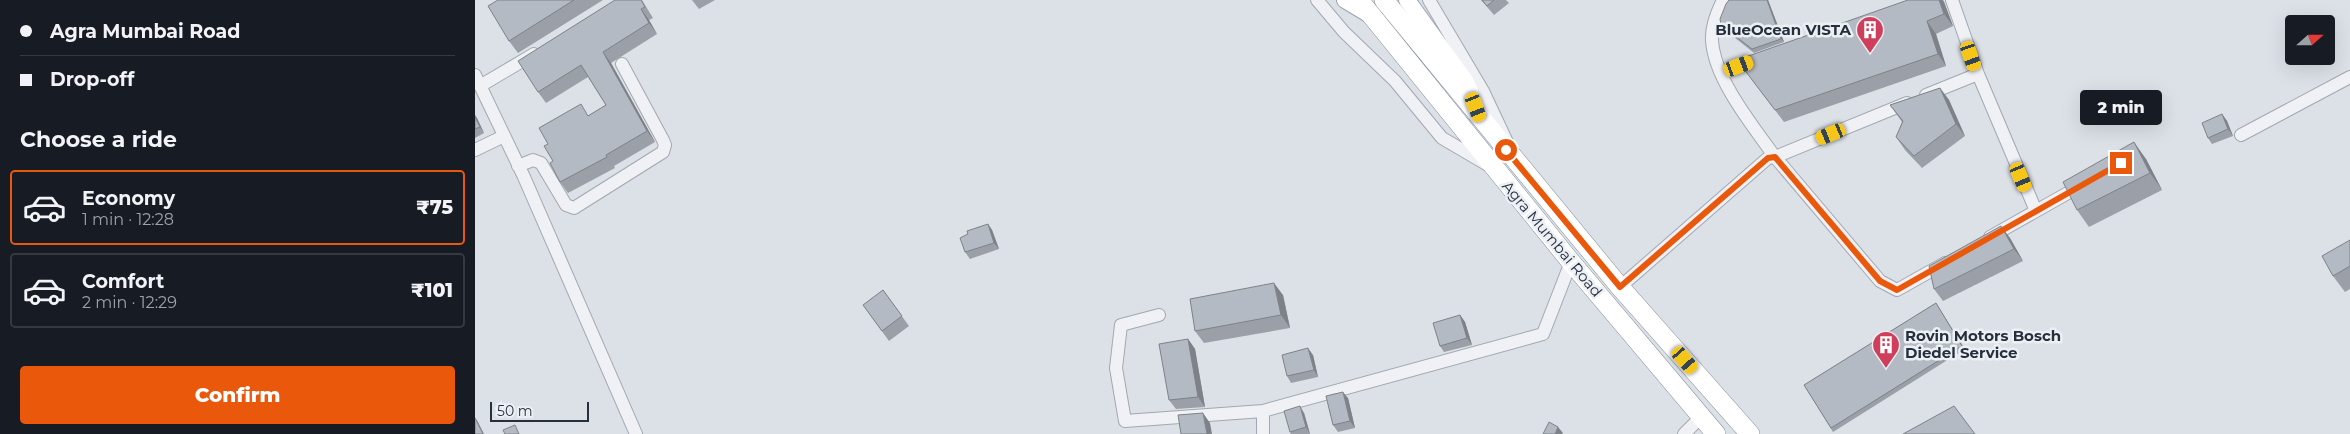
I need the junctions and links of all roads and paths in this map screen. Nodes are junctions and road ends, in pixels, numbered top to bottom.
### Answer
1 (1317, 0) edge
2 (1345, 0) edge
3 (1359, 0) edge
4 (1384, 0) edge
5 (1407, 0) edge
6 (1429, 0) edge
7 (1723, 0) edge
8 (1952, 0) edge
9 (1374, 17) junction
10 (549, 46) edge
11 (1767, 56) edge
12 (622, 64) dead end
13 (1721, 73) junction
14 (1978, 74) junction
15 (2350, 77) edge
16 (478, 80) edge
17 (1481, 120) junction
18 (2241, 135) dead end
19 (504, 136) junction
20 (475, 150) edge
21 (1775, 157) junction
22 (1518, 164) junction
23 (1494, 169) junction
24 (521, 172) junction
25 (2096, 177) edge
26 (2036, 211) junction
27 (1983, 242) edge
28 (1958, 256) edge
29 (1571, 262) junction
30 (1620, 287) junction
31 (1159, 315) dead end
32 (1263, 411) junction
33 (1701, 417) junction
34 (636, 434) edge
35 (1263, 434) edge
36 (1684, 434) edge
37 (1716, 434) edge
38 (1750, 434) edge

1 - 23 street
2 - 9 main road
3 - 9 highway, Agra Mumbai Road
4 - 17 highway, Agra Mumbai Road
5 - 17 main road
6 - 22 street
7 - 13 street
8 - 14 street
9 - 23 highway, Agra Mumbai Road
10 - 16 street
11 - 13 street
12 - 24 street
13 - 21 street
14 - 21 street
14 - 26 street
15 - 18 street
16 - 19 street
17 - 22 highway, Agra Mumbai Road
19 - 20 street
19 - 24 street
21 - 28 street
21 - 30 street
22 - 30 highway, Agra Mumbai Road
23 - 29 highway, Agra Mumbai Road
24 - 34 street
25 - 26 street
26 - 27 street
29 - 32 street
29 - 33 highway, Agra Mumbai Road
30 - 38 highway, Agra Mumbai Road
31 - 32 street
32 - 35 street
33 - 36 street
33 - 37 highway, Agra Mumbai Road

